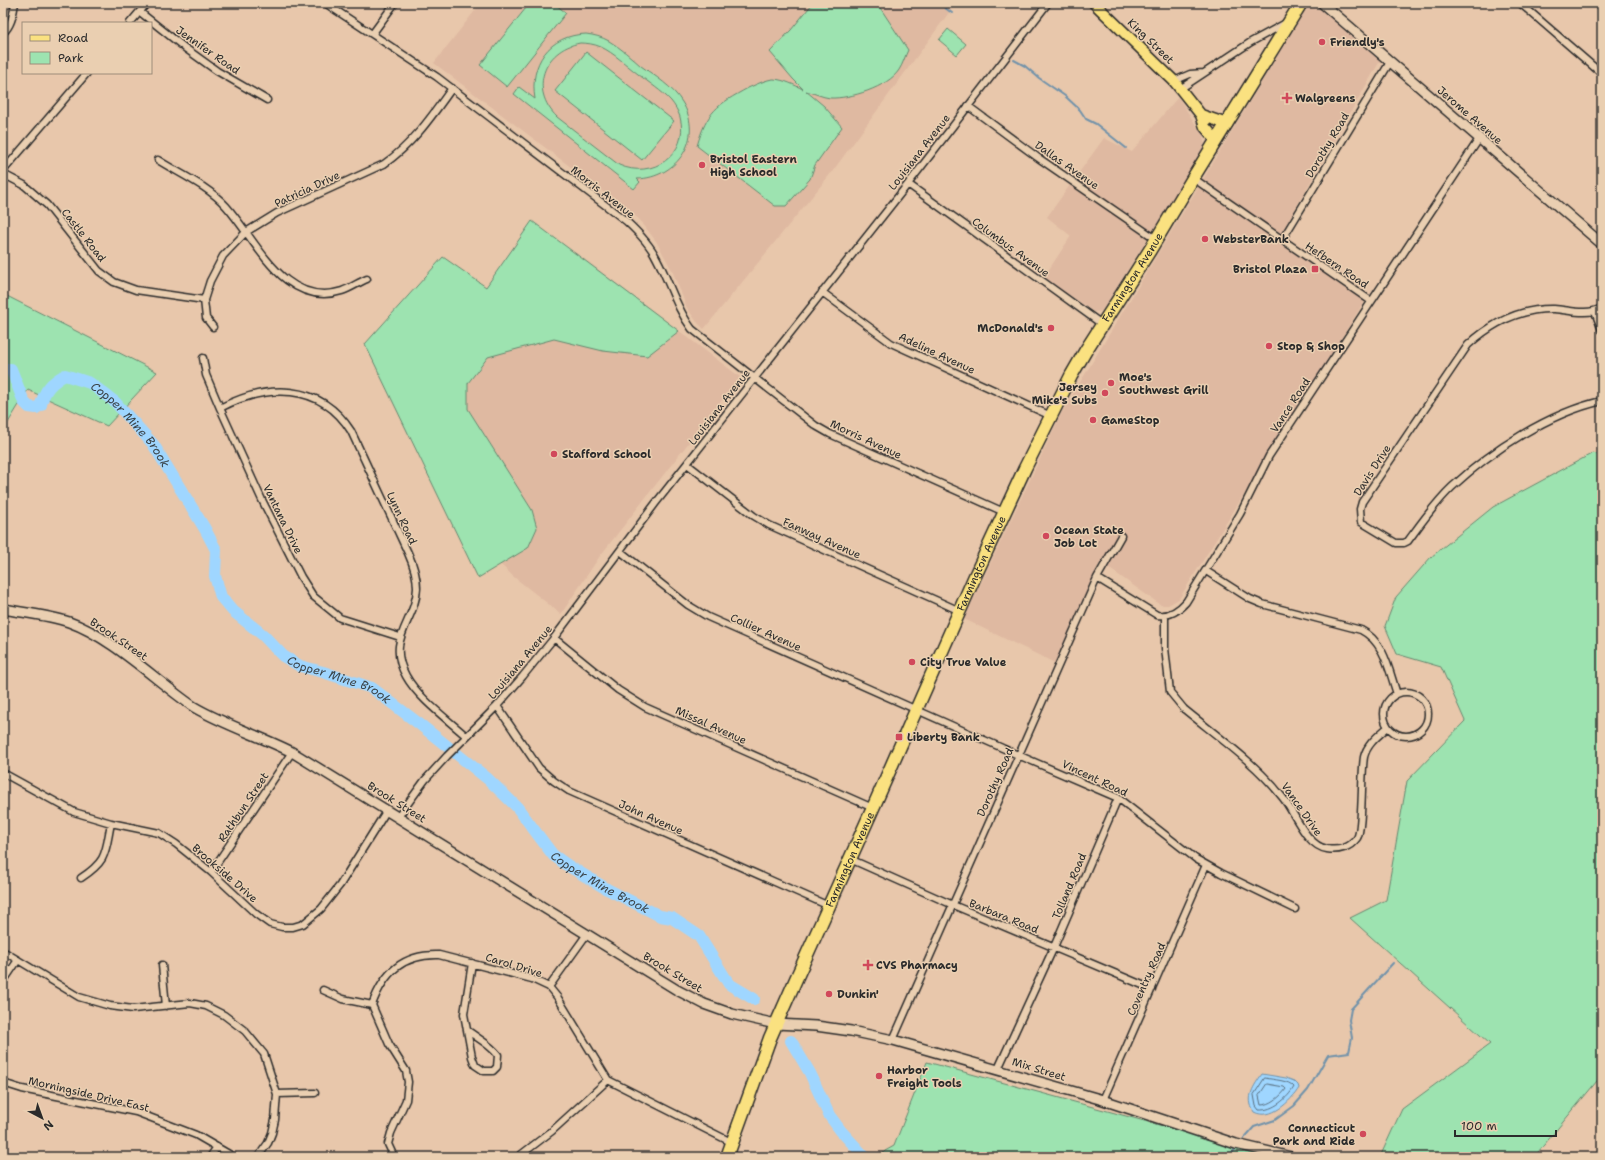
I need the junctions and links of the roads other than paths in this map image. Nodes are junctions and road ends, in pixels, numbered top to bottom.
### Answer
1 (15, 3) edge
2 (147, 3) edge
3 (325, 3) edge
4 (395, 3) edge
5 (1048, 3) edge
6 (1094, 3) edge
7 (1301, 3) edge
8 (1322, 3) edge
9 (1520, 3) edge
10 (140, 12) junction
11 (1289, 21) junction
12 (131, 22) edge
13 (3, 33) edge
14 (373, 34) junction
15 (1390, 62) junction
16 (1204, 73) junction
17 (86, 74) edge
18 (1602, 74) edge
19 (1177, 85) junction
20 (452, 88) junction
21 (267, 100) dead end
22 (968, 106) junction
23 (1200, 115) junction
24 (1227, 124) junction
25 (1479, 139) junction
26 (1216, 140) junction
27 (158, 160) dead end
28 (3, 173) edge
29 (1193, 178) junction
30 (908, 184) junction
31 (246, 232) junction
32 (1156, 239) junction
33 (1282, 240) junction
34 (1602, 244) edge
35 (367, 278) dead end
36 (822, 292) junction
37 (204, 300) junction
38 (1371, 300) junction
39 (1602, 308) edge
40 (1595, 312) junction
41 (1103, 325) junction
42 (213, 327) dead end
43 (1602, 330) edge
44 (203, 358) dead end
45 (755, 378) junction
46 (1602, 401) edge
47 (220, 408) junction
48 (1051, 416) junction
49 (687, 464) junction
50 (1004, 512) junction
51 (1121, 536) dead end
52 (620, 551) junction
53 (1206, 571) junction
54 (1097, 578) junction
55 (3, 610) edge
56 (960, 611) junction
57 (1165, 616) junction
58 (400, 636) junction
59 (554, 638) junction
60 (1397, 694) junction
61 (497, 706) junction
62 (917, 710) junction
63 (1388, 727) junction
64 (466, 736) junction
65 (292, 752) junction
66 (1018, 755) junction
67 (3, 772) edge
68 (1118, 798) junction
69 (873, 808) junction
70 (387, 810) junction
71 (398, 817) junction
72 (111, 823) junction
73 (850, 859) junction
74 (1206, 865) junction
75 (211, 872) junction
76 (81, 878) dead end
77 (953, 905) junction
78 (829, 906) junction
79 (1295, 909) dead end
80 (587, 934) junction
81 (1054, 947) junction
82 (3, 951) edge
83 (18, 960) junction
84 (472, 963) junction
85 (162, 965) dead end
86 (3, 982) edge
87 (549, 987) junction
88 (1152, 989) junction
89 (323, 990) dead end
90 (166, 1006) junction
91 (372, 1006) junction
92 (776, 1024) junction
93 (467, 1030) junction
94 (893, 1040) junction
95 (998, 1069) junction
96 (608, 1080) junction
97 (3, 1083) edge
98 (315, 1093) dead end
99 (277, 1094) junction
100 (1103, 1100) junction
101 (733, 1143) junction
102 (217, 1147) junction
103 (210, 1157) edge
104 (234, 1157) edge
105 (258, 1157) edge
106 (394, 1157) edge
107 (518, 1157) edge
108 (728, 1157) edge
109 (1291, 1157) edge

1 - 13 street
2 - 10 street
3 - 14 street, Morris Avenue
4 - 14 street
5 - 22 street, Louisiana Avenue
6 - 19 main road, King Street
7 - 11 highway, Farmington Avenue
8 - 15 main road, Jerome Avenue
9 - 18 street
10 - 12 street
10 - 21 street, Jennifer Road
11 - 16 street, King Street
11 - 24 highway, Farmington Avenue
14 - 20 street, Morris Avenue
15 - 25 main road, Jerome Avenue
15 - 33 street, Dorothy Road
16 - 19 street, King Street
16 - 19 street, King Street
17 - 28 street
19 - 23 main road, King Street
20 - 31 street, Patricia Drive
20 - 45 street, Morris Avenue
22 - 30 street, Louisiana Avenue
22 - 32 street, Dallas Avenue
23 - 24 main road
23 - 26 main road, King Street
24 - 26 highway, Farmington Avenue
25 - 34 main road, Jerome Avenue
25 - 38 street, Vance Road
26 - 29 highway, Farmington Avenue
27 - 31 street
28 - 37 street, Castle Road
29 - 32 highway, Farmington Avenue
29 - 33 street, Hefbern Road
30 - 36 street, Louisiana Avenue
30 - 41 street, Columbus Avenue
31 - 35 street
31 - 37 street, Patricia Drive
32 - 41 highway, Farmington Avenue
33 - 38 street, Hefbern Road
36 - 45 street, Louisiana Avenue
36 - 48 street, Adeline Avenue
37 - 42 street, Patricia Drive
38 - 53 street, Vance Road
39 - 40 street, Davis Drive
40 - 43 street
40 - 46 street, Davis Drive
41 - 48 highway, Farmington Avenue
44 - 47 street, Vantana Drive
45 - 49 street, Louisiana Avenue
45 - 50 street, Morris Avenue
47 - 58 street, Vantana Drive
47 - 58 street, Lynn Road
48 - 50 highway, Farmington Avenue
49 - 52 street, Louisiana Avenue
49 - 56 street, Fanway Avenue
50 - 56 highway, Farmington Avenue
51 - 54 street, Dorothy Road
52 - 59 street, Louisiana Avenue
52 - 62 street, Collier Avenue
53 - 57 street, Vance Road
53 - 60 street
54 - 57 street
54 - 66 street, Dorothy Road
55 - 65 main road, Brook Street
56 - 62 highway, Farmington Avenue
57 - 63 street, Vance Drive
58 - 64 street, Lynn Road
59 - 61 street, Louisiana Avenue
59 - 69 street, Missal Avenue
60 - 63 street
60 - 63 street
61 - 64 street, Louisiana Avenue
61 - 78 street, John Avenue
62 - 66 street, Vincent Road
62 - 69 highway, Farmington Avenue
64 - 71 street, Louisiana Avenue
65 - 70 main road, Brook Street
65 - 75 street, Rathbun Street
66 - 68 street, Vincent Road
66 - 77 street, Dorothy Road
67 - 72 street, Brookside Drive
68 - 74 street, Vincent Road
68 - 81 street, Tolland Road
69 - 73 highway, Farmington Avenue
70 - 71 main road, Brook Street
70 - 75 street, Brookside Drive
71 - 80 main road, Brook Street
72 - 75 street, Brookside Drive
72 - 76 street
73 - 77 street, Barbara Road
73 - 78 highway, Farmington Avenue
74 - 79 street, Vincent Road
74 - 88 street, Coventry Road
77 - 81 street, Barbara Road
77 - 94 street, Dorothy Road
78 - 92 highway, Farmington Avenue
80 - 87 street
80 - 92 main road, Brook Street
81 - 88 street, Barbara Road
81 - 95 street, Tolland Road
82 - 83 street
83 - 86 street
83 - 90 street
84 - 87 street, Carol Drive
84 - 91 street, Carol Drive
84 - 93 street
85 - 90 street
87 - 96 street, Carol Drive
88 - 100 street, Coventry Road
89 - 91 street
90 - 99 street
91 - 106 street
92 - 94 main road, Mix Street
92 - 101 highway, Farmington Avenue
93 - 93 street
94 - 95 main road, Mix Street
95 - 100 main road, Mix Street
96 - 101 street
96 - 107 street
97 - 102 street, Morningside Drive East
98 - 99 street
99 - 105 street
100 - 109 main road, Mix Street
101 - 108 highway, Farmington Avenue
102 - 103 street
102 - 104 street, Morningside Drive East

